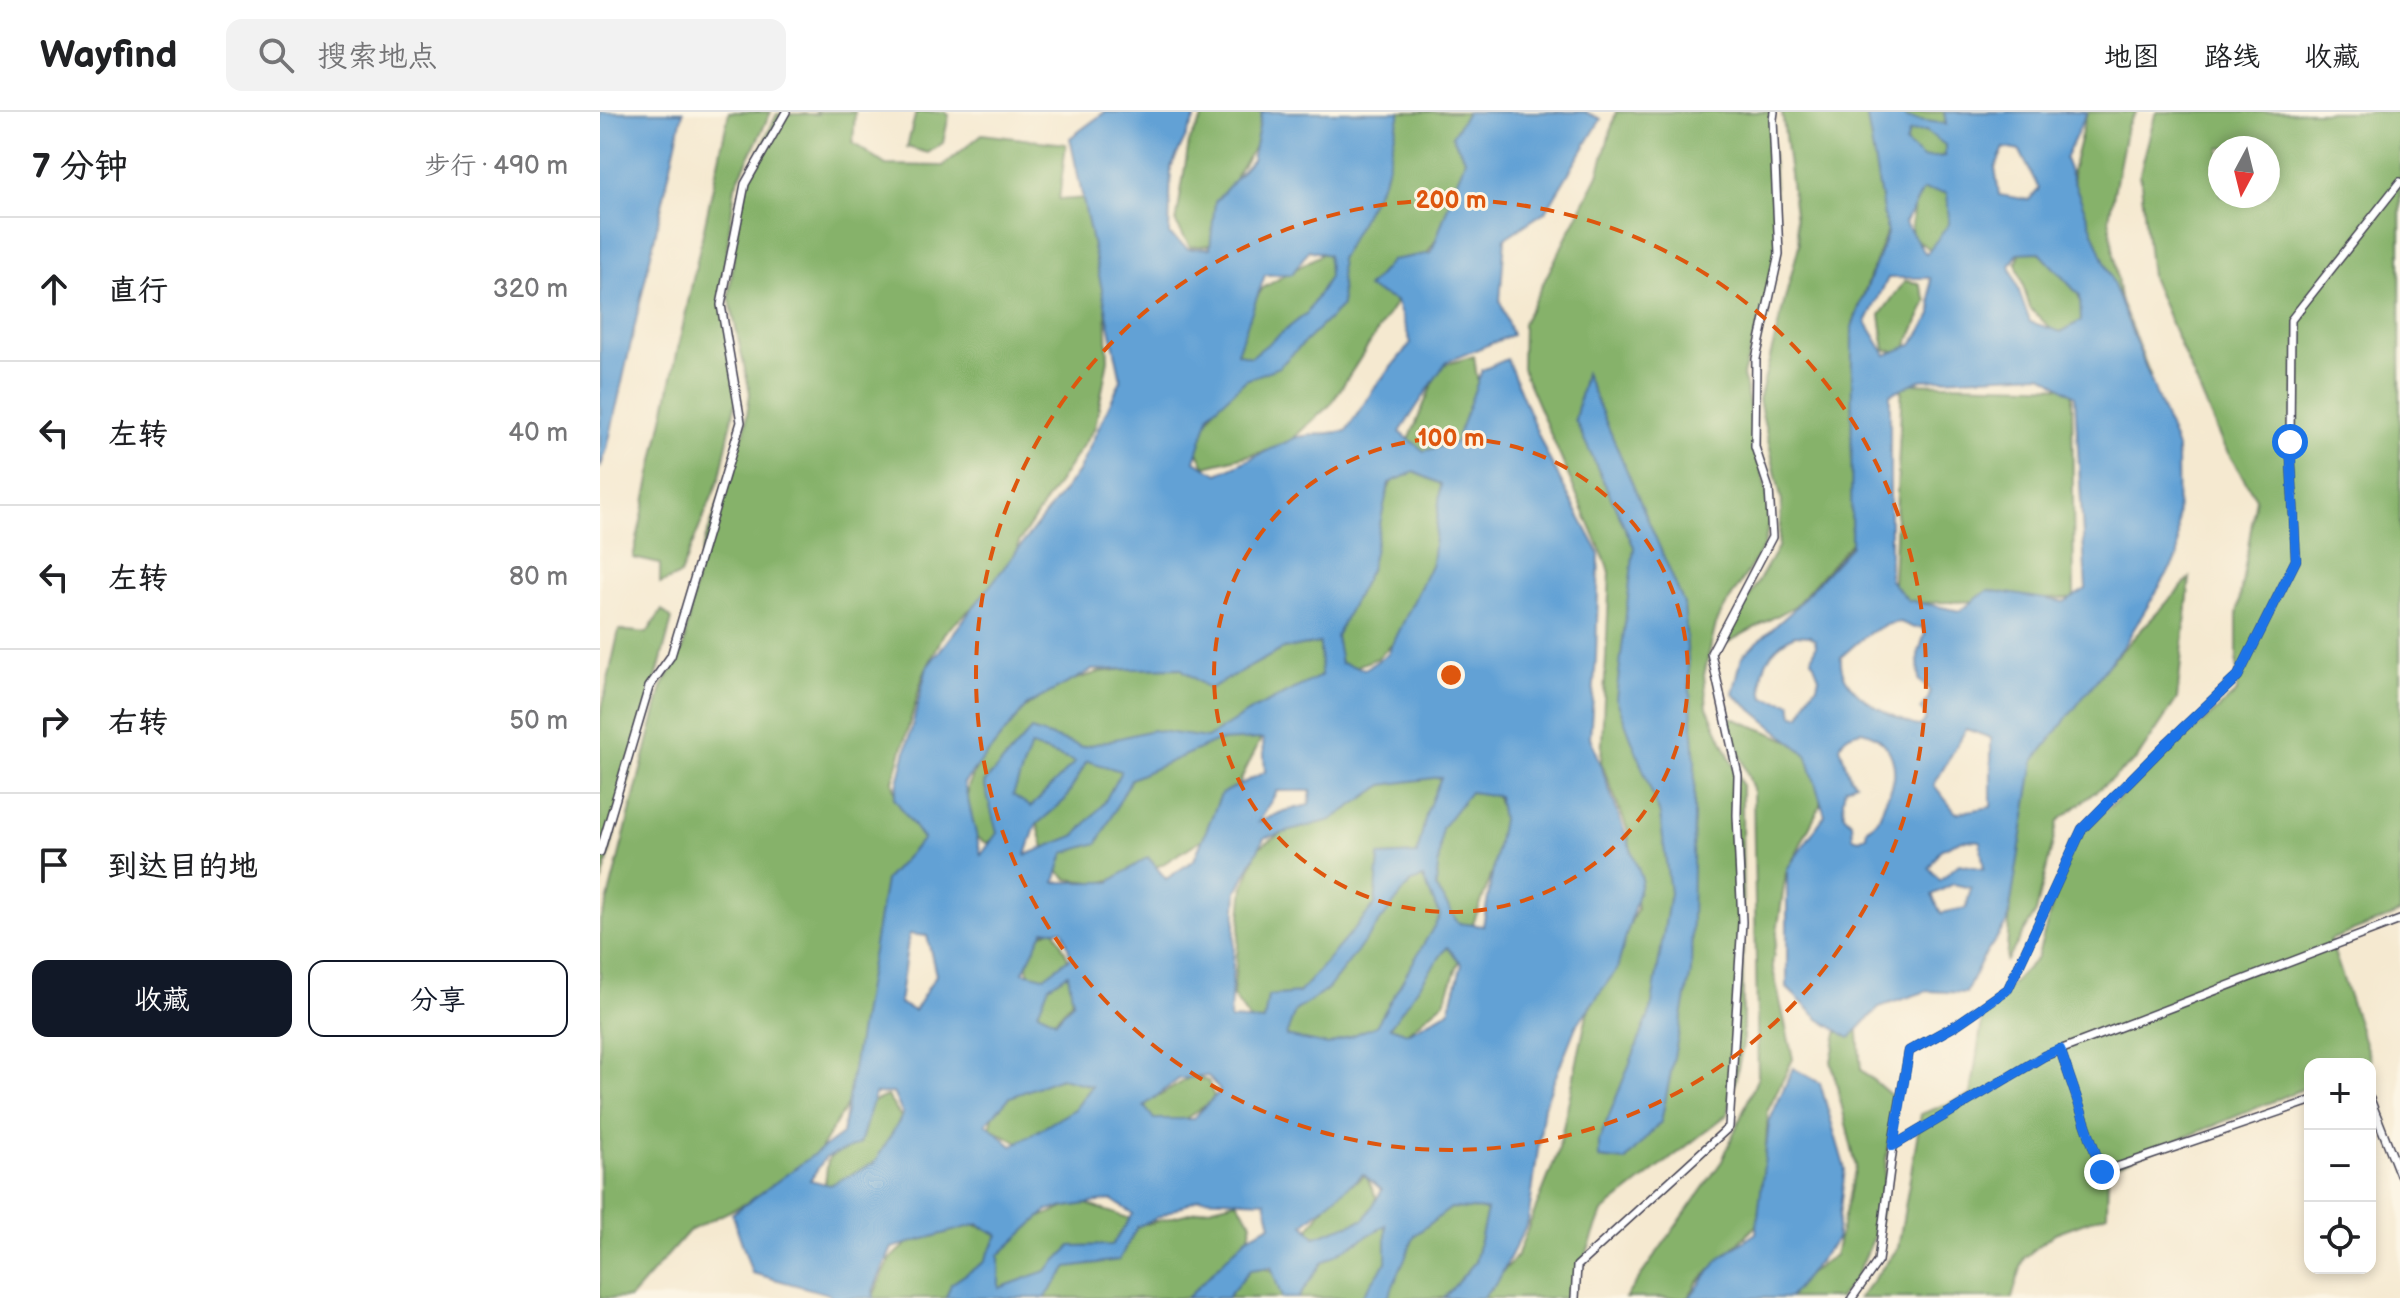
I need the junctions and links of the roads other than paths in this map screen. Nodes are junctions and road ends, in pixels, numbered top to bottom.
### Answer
1 (786, 112) edge
2 (1774, 112) edge
3 (2400, 182) edge
4 (600, 852) edge
5 (2400, 920) edge
6 (2060, 1049) junction
7 (2304, 1103) edge
8 (2376, 1114) edge
9 (1893, 1146) junction
10 (2400, 1175) edge
11 (1575, 1298) edge
12 (1852, 1298) edge

1 - 4 lane
2 - 11 lane
3 - 9 lane
5 - 6 lane
6 - 7 lane
6 - 9 lane
8 - 10 lane
9 - 12 lane

